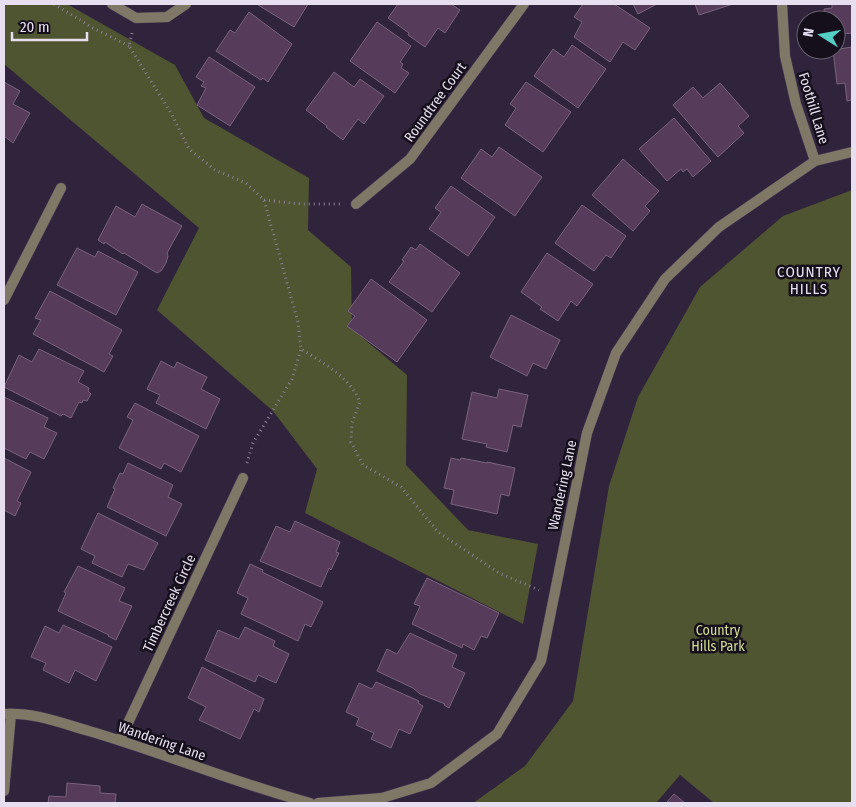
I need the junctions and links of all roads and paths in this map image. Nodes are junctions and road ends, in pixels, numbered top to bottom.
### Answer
1 (54, 4) edge
2 (112, 4) edge
3 (186, 4) edge
4 (524, 4) edge
5 (782, 4) edge
6 (136, 18) junction
7 (129, 46) junction
8 (852, 152) edge
9 (815, 161) junction
10 (61, 188) dead end
11 (264, 200) junction
12 (356, 204) joint
13 (4, 300) edge
14 (301, 349) junction
15 (243, 478) joint
16 (554, 595) junction
17 (7, 714) edge
18 (120, 740) junction
19 (4, 791) edge
20 (310, 803) edge
21 (318, 803) edge

1 - 7 path
2 - 6 street
3 - 6 street
4 - 12 street, Roundtree Court
5 - 9 street, Foothill Lane
6 - 7 path
7 - 11 path
8 - 9 street, Wandering Lane
9 - 16 street, Wandering Lane
10 - 13 street
11 - 12 path
11 - 14 path
14 - 15 path
14 - 16 path
15 - 18 street, Timbercreek Circle
16 - 21 street, Wandering Lane
17 - 18 street, Wandering Lane
17 - 19 street
18 - 20 street, Wandering Lane

